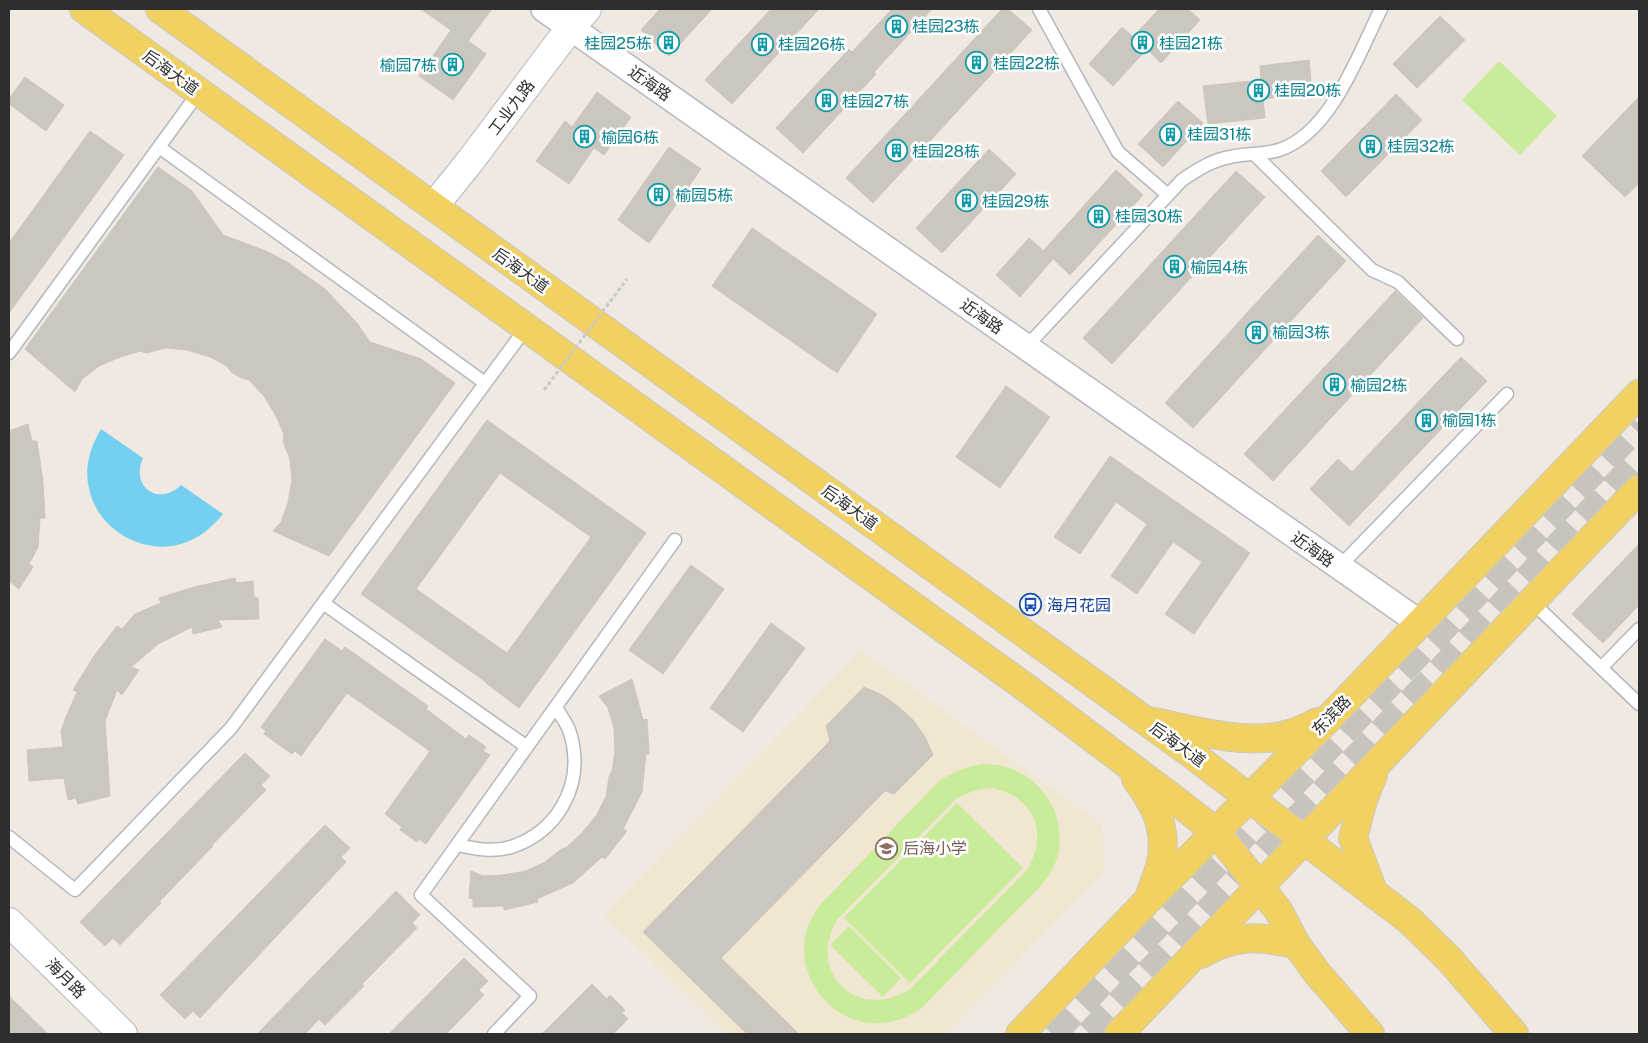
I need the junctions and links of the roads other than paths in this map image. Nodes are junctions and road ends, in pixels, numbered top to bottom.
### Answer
1 (84, 9) edge
2 (160, 9) edge
3 (544, 9) edge
4 (1039, 9) edge
5 (1381, 9) edge
6 (579, 18) edge
7 (199, 92) junction
8 (159, 147) junction
9 (1254, 154) junction
10 (1168, 195) junction
11 (434, 206) junction
12 (526, 328) junction
13 (1457, 339) dead end
14 (1026, 347) junction
15 (9, 353) edge
16 (485, 383) junction
17 (1507, 394) dead end
18 (1639, 394) edge
19 (1639, 489) edge
20 (676, 540) dead end
21 (1339, 567) junction
22 (1531, 601) junction
23 (323, 603) junction
24 (1420, 623) junction
25 (1639, 629) edge
26 (1601, 668) junction
27 (1639, 704) edge
28 (556, 707) junction
29 (1331, 716) junction
30 (1144, 720) junction
31 (527, 747) junction
32 (1378, 763) junction
33 (1125, 764) junction
34 (1249, 798) junction
35 (1216, 832) junction
36 (9, 837) edge
37 (1305, 840) junction
38 (457, 845) junction
39 (1260, 888) junction
40 (1374, 894) junction
41 (1148, 900) junction
42 (9, 922) edge
43 (1296, 944) junction
44 (1190, 960) junction
45 (122, 1034) edge
46 (494, 1034) edge
47 (1020, 1034) edge
48 (1119, 1034) edge
49 (1370, 1034) edge
50 (1514, 1034) edge

1 - 7 main road, 后海大道
2 - 11 main road, 后海大道
3 - 6 street, 近海路
4 - 10 lane
5 - 9 lane
6 - 11 street, 工业九路
6 - 14 street, 近海路
7 - 8 lane
7 - 12 main road, 后海大道
8 - 15 lane
8 - 16 lane
9 - 10 lane
9 - 13 lane
10 - 14 lane
11 - 30 main road, 后海大道
12 - 16 lane
12 - 33 main road, 后海大道
14 - 21 street, 近海路
16 - 23 lane
17 - 21 lane
18 - 24 main road, 东滨路
19 - 22 main road
20 - 28 lane
21 - 24 street, 近海路
22 - 26 lane
22 - 32 main road
23 - 31 lane
23 - 36 lane
24 - 29 main road, 东滨路
25 - 26 lane
26 - 27 lane
28 - 31 lane
28 - 38 lane
29 - 30 main road
29 - 34 main road, 东滨路
30 - 34 main road, 后海大道
31 - 38 lane
32 - 37 main road
32 - 40 main road
33 - 35 main road, 后海大道
33 - 41 main road
34 - 35 main road, 东滨路
34 - 37 main road, 后海大道
35 - 39 main road, 后海大道
35 - 41 main road, 东滨路
37 - 39 main road
37 - 40 main road, 后海大道
38 - 46 lane
39 - 43 main road, 后海大道
39 - 44 main road
40 - 50 main road, 后海大道
41 - 47 main road, 东滨路
42 - 45 street, 海月路
43 - 44 main road
43 - 49 main road, 后海大道
44 - 48 main road

